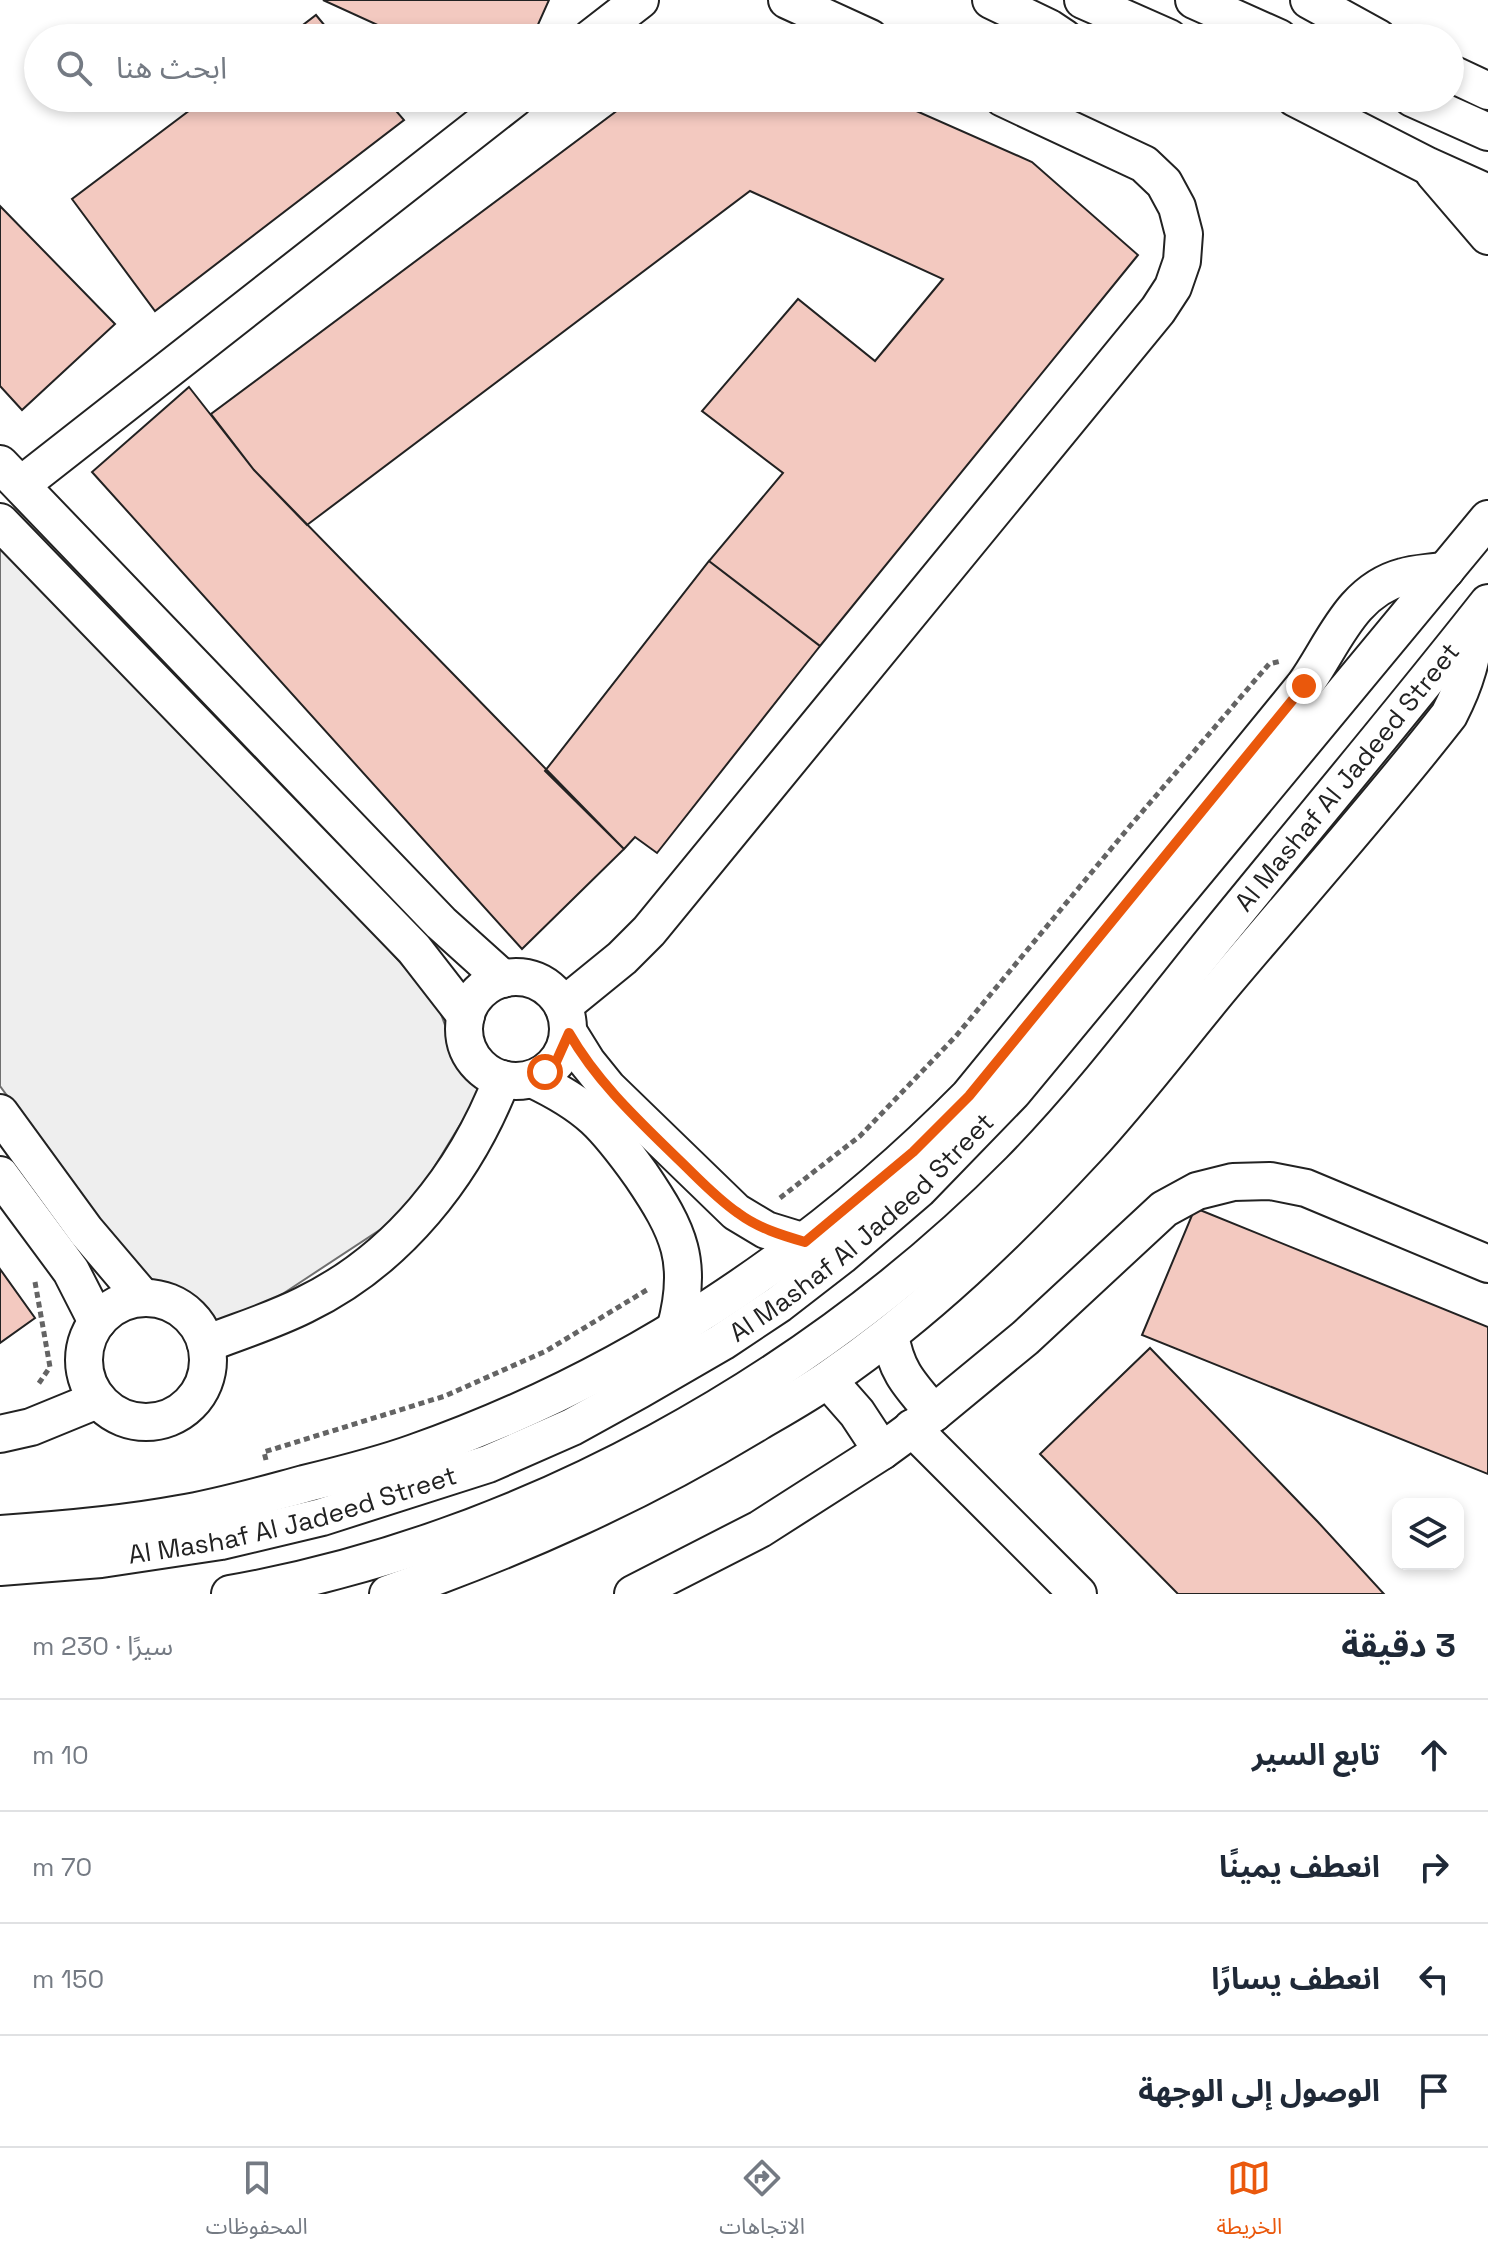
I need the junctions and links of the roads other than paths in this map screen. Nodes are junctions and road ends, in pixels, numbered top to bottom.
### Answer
1 (640, 0) edge
2 (787, 0) edge
3 (991, 0) edge
4 (1083, 0) edge
5 (1194, 0) edge
6 (1309, 0) edge
7 (609, 24) edge
8 (839, 24) edge
9 (1041, 24) edge
10 (1137, 24) edge
11 (1248, 24) edge
12 (1353, 24) edge
13 (1464, 80) edge
14 (1488, 91) edge
15 (496, 112) edge
16 (1034, 112) edge
17 (1322, 112) edge
18 (1443, 112) edge
19 (1488, 132) edge
20 (1428, 166) junction
21 (1488, 193) edge
22 (1488, 236) edge
23 (10, 474) edge
24 (1488, 519) edge
25 (0, 522) edge
26 (1446, 570) junction
27 (1481, 612) edge
28 (503, 979) junction
29 (466, 1016) junction
30 (566, 1020) junction
31 (517, 1079) junction
32 (0, 1113) edge
33 (0, 1175) edge
34 (805, 1242) junction
35 (1488, 1264) edge
36 (143, 1298) junction
37 (97, 1322) junction
38 (675, 1330) junction
39 (890, 1334) junction
40 (206, 1344) junction
41 (828, 1380) junction
42 (97, 1400) junction
43 (923, 1421) junction
44 (16, 1430) edge
45 (882, 1451) junction
46 (0, 1534) edge
47 (0, 1567) edge
48 (230, 1594) edge
49 (388, 1594) edge
50 (633, 1594) edge
51 (1078, 1594) edge

1 - 7 street
2 - 8 street
3 - 9 street
4 - 10 street
5 - 11 street
6 - 12 street
13 - 14 street
15 - 23 street
16 - 30 street
17 - 20 street
18 - 19 street
20 - 21 street
20 - 22 street
23 - 28 street
24 - 26 street, Al Mashaf Al Jadeed Street
25 - 29 street
26 - 34 street
26 - 47 street, Al Mashaf Al Jadeed Street
27 - 39 street
27 - 48 street, Al Mashaf Al Jadeed Street
28 - 29 street
28 - 30 street
29 - 31 street
30 - 31 street
30 - 34 street
31 - 38 street
31 - 40 street
32 - 36 street
33 - 37 street
34 - 38 street
35 - 43 street
36 - 37 street
36 - 40 street
37 - 42 street
38 - 46 street
39 - 41 street
39 - 43 street
40 - 42 street
41 - 45 street
41 - 49 street
42 - 44 street
43 - 45 street
43 - 51 street
45 - 50 street

